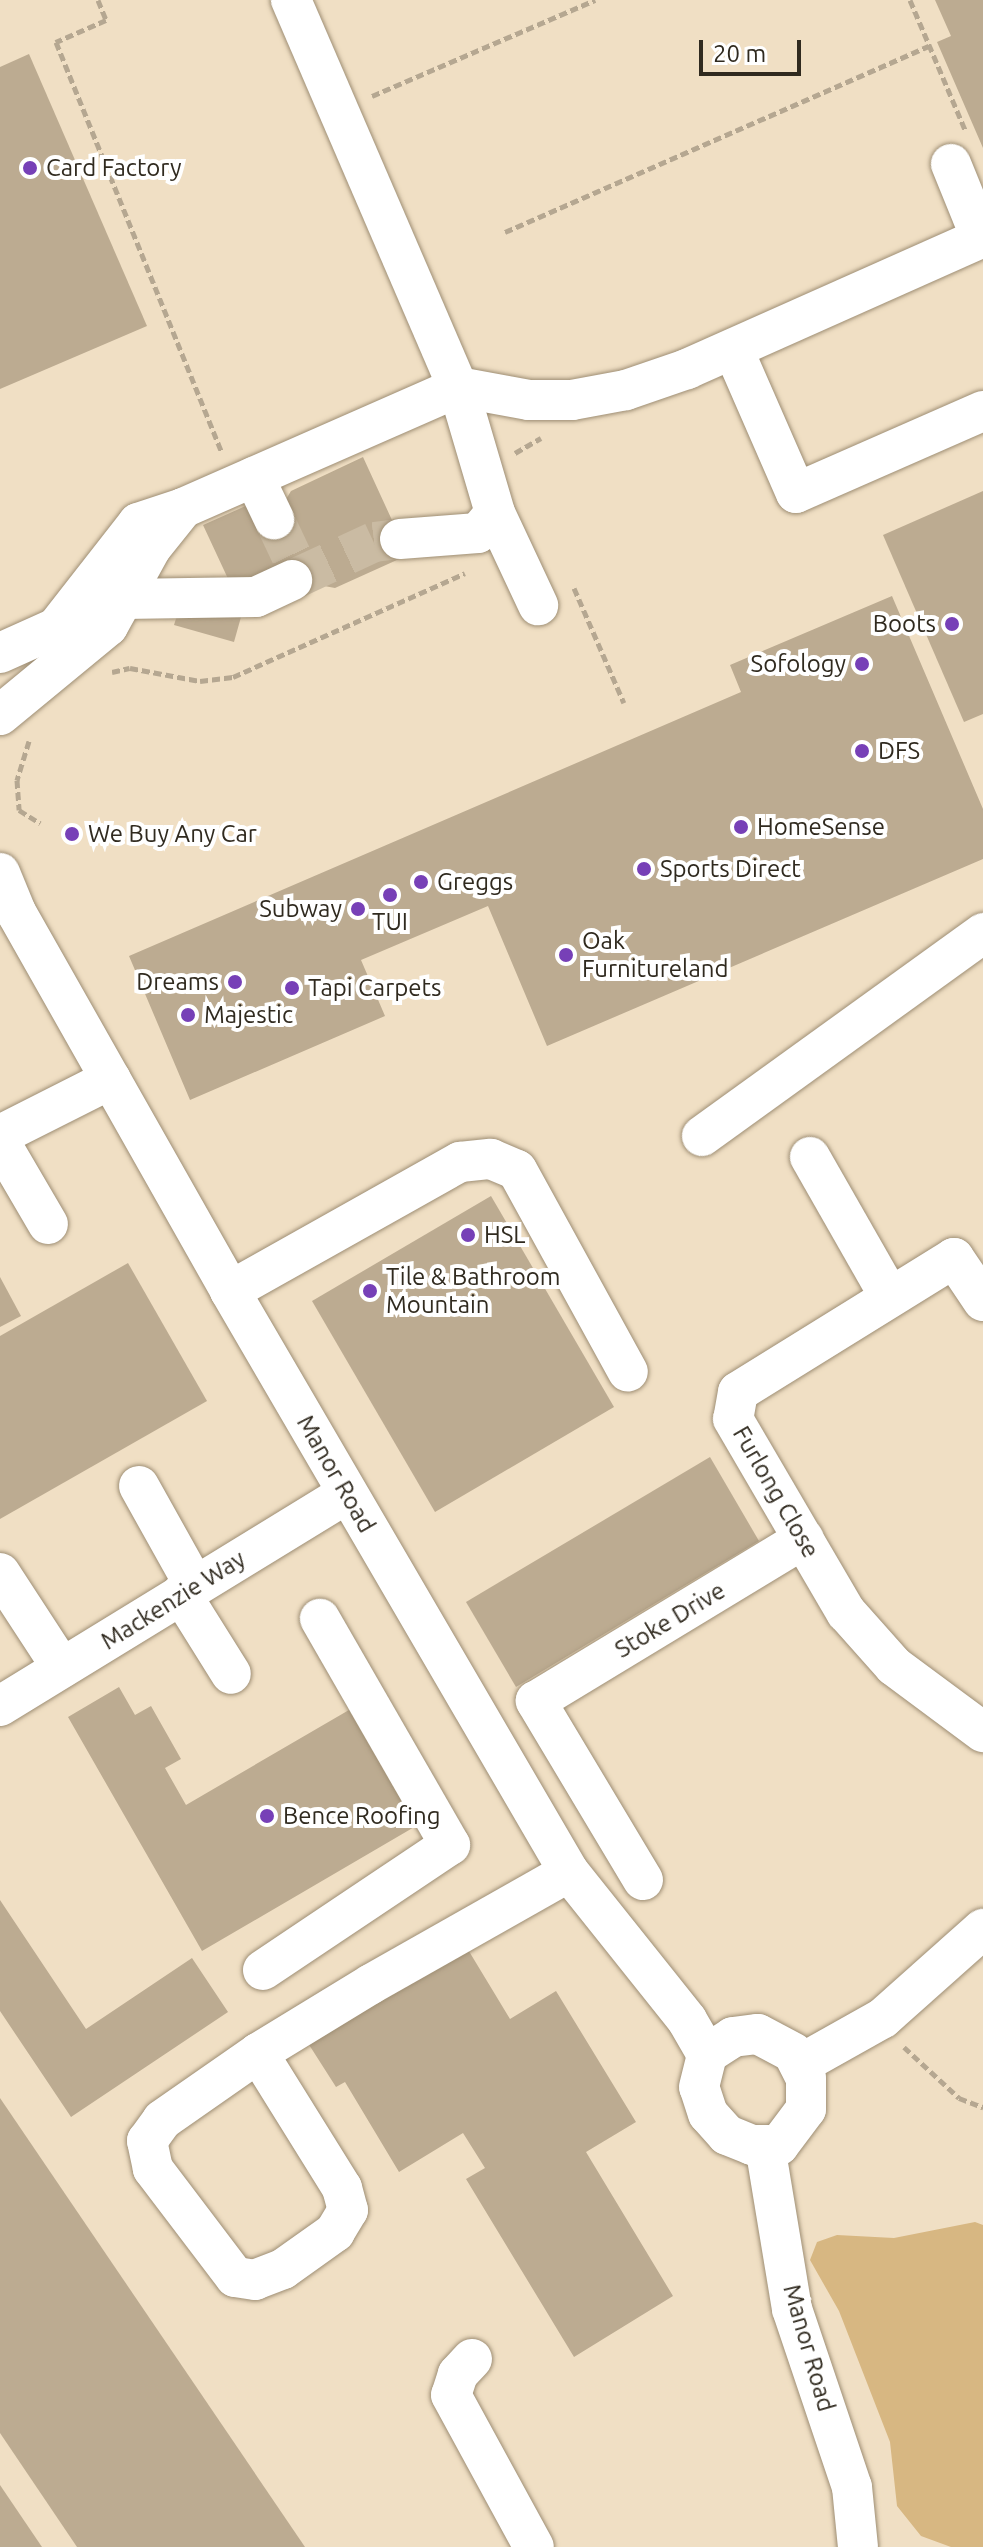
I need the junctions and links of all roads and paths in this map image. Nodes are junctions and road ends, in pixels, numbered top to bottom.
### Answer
1 (98, 0) edge
2 (291, 0) edge
3 (595, 0) edge
4 (910, 0) edge
5 (929, 46) junction
6 (338, 111) junction
7 (961, 154) joint
8 (505, 232) dead end
9 (982, 238) edge
10 (733, 349) junction
11 (458, 387) junction
12 (983, 411) edge
13 (554, 436) dead end
14 (513, 460) dead end
15 (244, 481) junction
16 (183, 508) junction
17 (495, 513) junction
18 (274, 519) tunnel mouth
19 (400, 539) tunnel mouth
20 (569, 577) dead end
21 (292, 580) tunnel mouth
22 (531, 590) joint
23 (123, 599) junction
24 (0, 653) edge
25 (103, 676) dead end
26 (624, 703) dead end
27 (16, 724) edge
28 (40, 823) dead end
29 (0, 873) edge
30 (983, 933) edge
31 (111, 1079) junction
32 (0, 1135) edge
33 (702, 1136) dead end
34 (0, 1142) edge
35 (810, 1157) dead end
36 (48, 1224) dead end
37 (230, 1291) junction
38 (890, 1297) junction
39 (983, 1301) edge
40 (628, 1372) dead end
41 (139, 1486) dead end
42 (347, 1493) junction
43 (804, 1539) junction
44 (0, 1573) edge
45 (188, 1590) junction
46 (320, 1619) dead end
47 (62, 1668) junction
48 (231, 1674) dead end
49 (0, 1706) edge
50 (983, 1732) edge
51 (569, 1872) junction
52 (643, 1880) dead end
53 (983, 1929) edge
54 (263, 1970) dead end
55 (883, 2018) junction
56 (258, 2053) junction
57 (707, 2054) junction
58 (801, 2064) junction
59 (983, 2107) edge
60 (765, 2146) junction
61 (472, 2359) dead end
62 (534, 2547) edge
63 (858, 2547) edge

1 - 15 path
2 - 6 street
3 - 6 path
4 - 5 path
5 - 7 path
5 - 8 path
6 - 11 street
7 - 9 street
9 - 10 street
10 - 11 street
10 - 12 street
11 - 15 street
11 - 17 street
13 - 14 path
15 - 16 street
15 - 18 street
16 - 23 street
16 - 24 street
17 - 19 street
17 - 22 street
20 - 26 path
21 - 23 street
22 - 25 path
23 - 27 street
27 - 28 path
29 - 31 street, Manor Road
30 - 33 street
31 - 32 street
31 - 37 street, Manor Road
34 - 36 street
35 - 38 street
37 - 40 street
37 - 42 street, Manor Road
38 - 39 street, Furlong Close
38 - 43 street, Furlong Close
41 - 45 street
42 - 45 street, Mackenzie Way
42 - 51 street, Manor Road
43 - 50 street, Furlong Close
43 - 52 street, Stoke Drive
44 - 47 street
45 - 47 street, Mackenzie Way
45 - 48 street
46 - 54 street
47 - 49 street, Mackenzie Way
51 - 56 street
51 - 57 street, Manor Road
53 - 55 street
55 - 58 street
55 - 59 path
56 - 56 street
57 - 58 street
57 - 60 street
58 - 60 street
60 - 63 street, Manor Road
61 - 62 street

